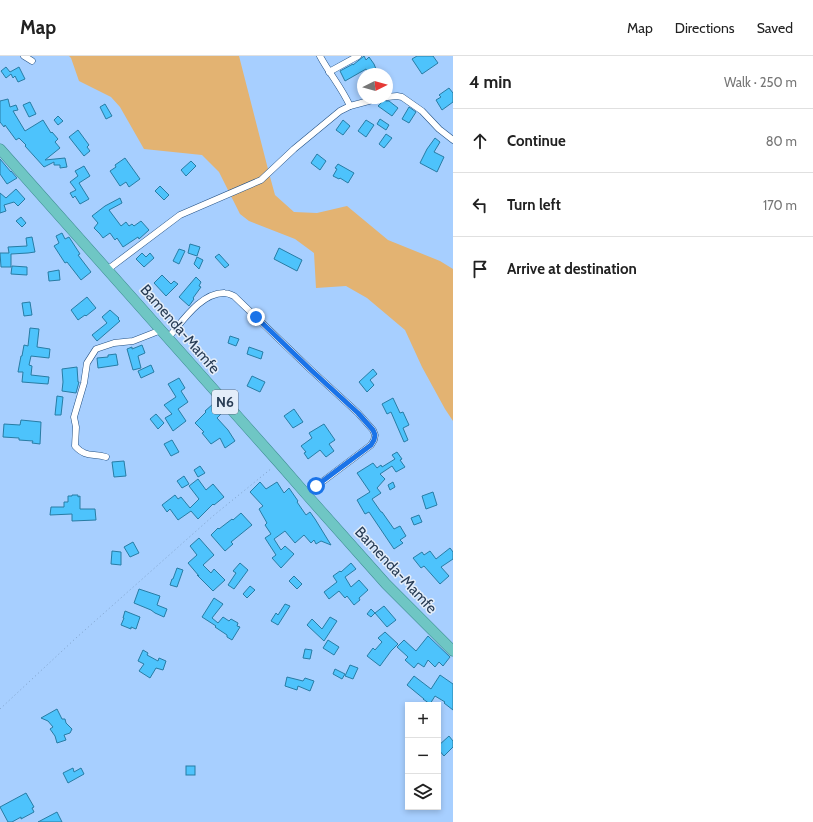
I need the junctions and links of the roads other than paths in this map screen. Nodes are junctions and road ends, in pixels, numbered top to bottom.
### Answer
1 (24, 56) edge
2 (320, 56) edge
3 (358, 56) edge
4 (32, 62) dead end
5 (329, 72) junction
6 (393, 96) edge
7 (358, 104) edge
8 (350, 106) junction
9 (453, 140) edge
10 (0, 150) edge
11 (107, 270) junction
12 (161, 330) junction
13 (168, 338) junction
14 (106, 457) dead end
15 (306, 494) junction
16 (453, 651) edge

1 - 4 street
2 - 5 street
3 - 5 street
5 - 8 street
6 - 9 street
7 - 8 street
8 - 11 street
10 - 11 highway, Bamenda-Mamfe / N6
11 - 12 highway, Bamenda-Mamfe / N6
12 - 13 highway, Bamenda-Mamfe / N6
12 - 14 street
13 - 15 highway, Bamenda-Mamfe / N6
13 - 15 street
15 - 16 highway, Bamenda-Mamfe / N6

